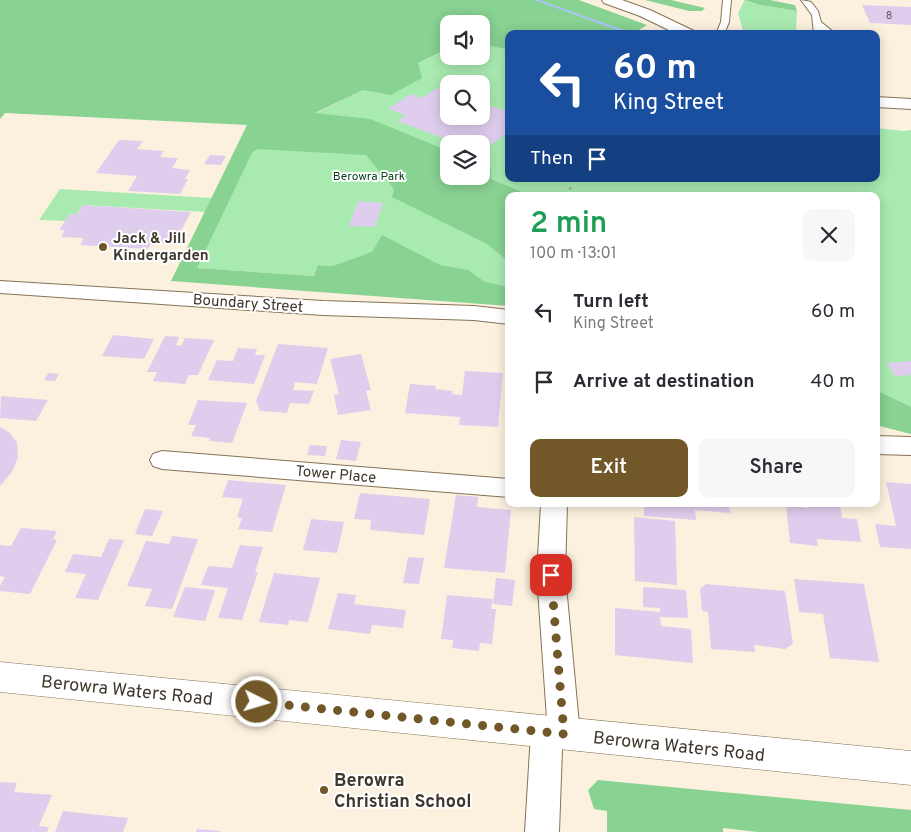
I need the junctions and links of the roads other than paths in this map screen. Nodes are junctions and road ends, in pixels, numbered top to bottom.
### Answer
1 (609, 0) edge
2 (727, 0) edge
3 (805, 0) edge
4 (819, 24) junction
5 (679, 30) edge
6 (723, 30) edge
7 (818, 30) edge
8 (827, 30) edge
9 (880, 102) edge
10 (911, 104) edge
11 (0, 287) edge
12 (503, 316) edge
13 (880, 445) edge
14 (911, 446) edge
15 (162, 460) dead end
16 (505, 488) edge
17 (554, 507) edge
18 (0, 677) edge
19 (556, 734) junction
20 (911, 768) edge
21 (542, 832) edge

1 - 5 street
2 - 6 lane
3 - 4 lane
4 - 7 lane
4 - 8 lane
9 - 10 street
11 - 12 street, Boundary Street
13 - 14 street
15 - 16 street, Tower Place
17 - 19 street
18 - 19 main road, Berowra Waters Road
19 - 20 main road, Berowra Waters Road
19 - 21 street

